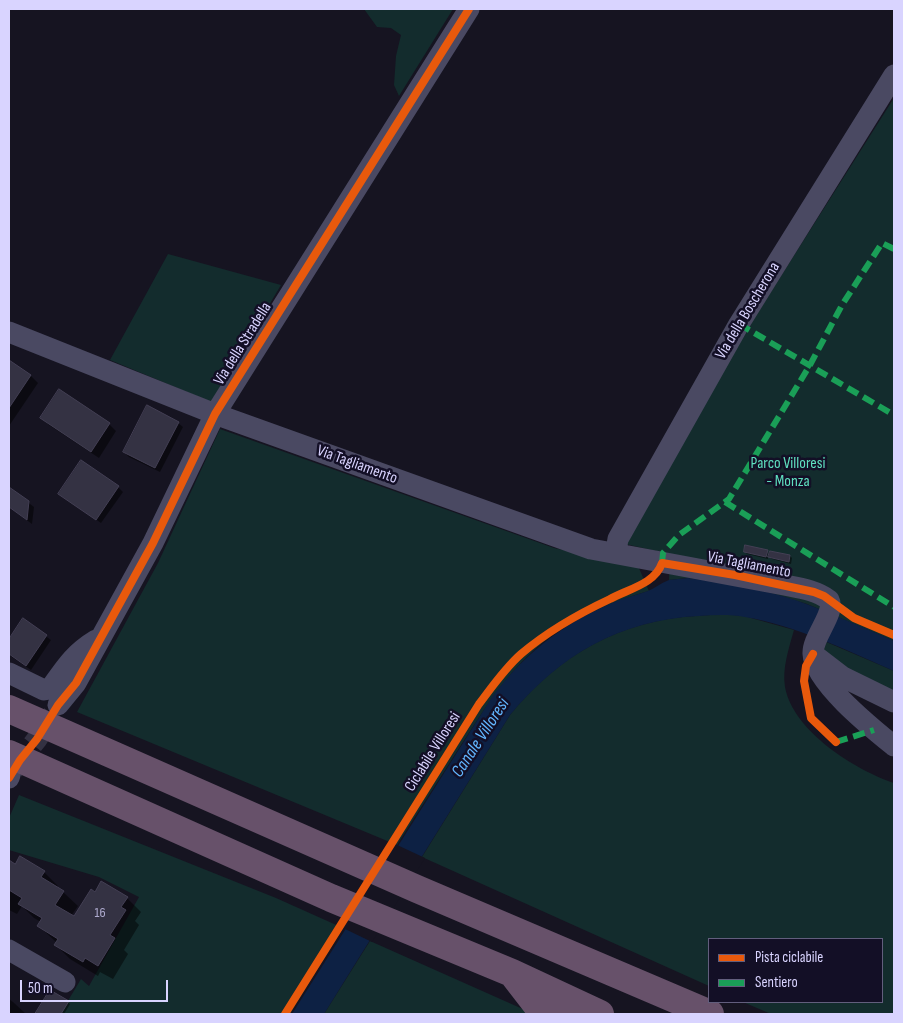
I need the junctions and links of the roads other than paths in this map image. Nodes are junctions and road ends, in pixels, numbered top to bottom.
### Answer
1 (469, 9) edge
2 (894, 75) edge
3 (9, 332) edge
4 (215, 414) junction
5 (619, 553) junction
6 (100, 638) junction
7 (814, 648) junction
8 (9, 672) edge
9 (894, 702) edge
10 (58, 705) tunnel mouth
11 (9, 709) edge
12 (894, 746) edge
13 (9, 769) edge
14 (9, 950) edge
15 (512, 973) junction
16 (65, 982) dead end
17 (553, 1014) edge
18 (600, 1014) edge
19 (710, 1014) edge

1 - 4 street, Via della Stradella
2 - 5 street, Via della Boscherona
3 - 4 street, Via Tagliamento
4 - 5 street, Via Tagliamento
4 - 6 street, Via della Stradella
5 - 7 street, Via Tagliamento
6 - 8 street
6 - 10 street, Via della Stradella
7 - 9 street
7 - 12 street
11 - 19 highway
13 - 15 highway
14 - 16 street
15 - 17 highway
15 - 18 highway

